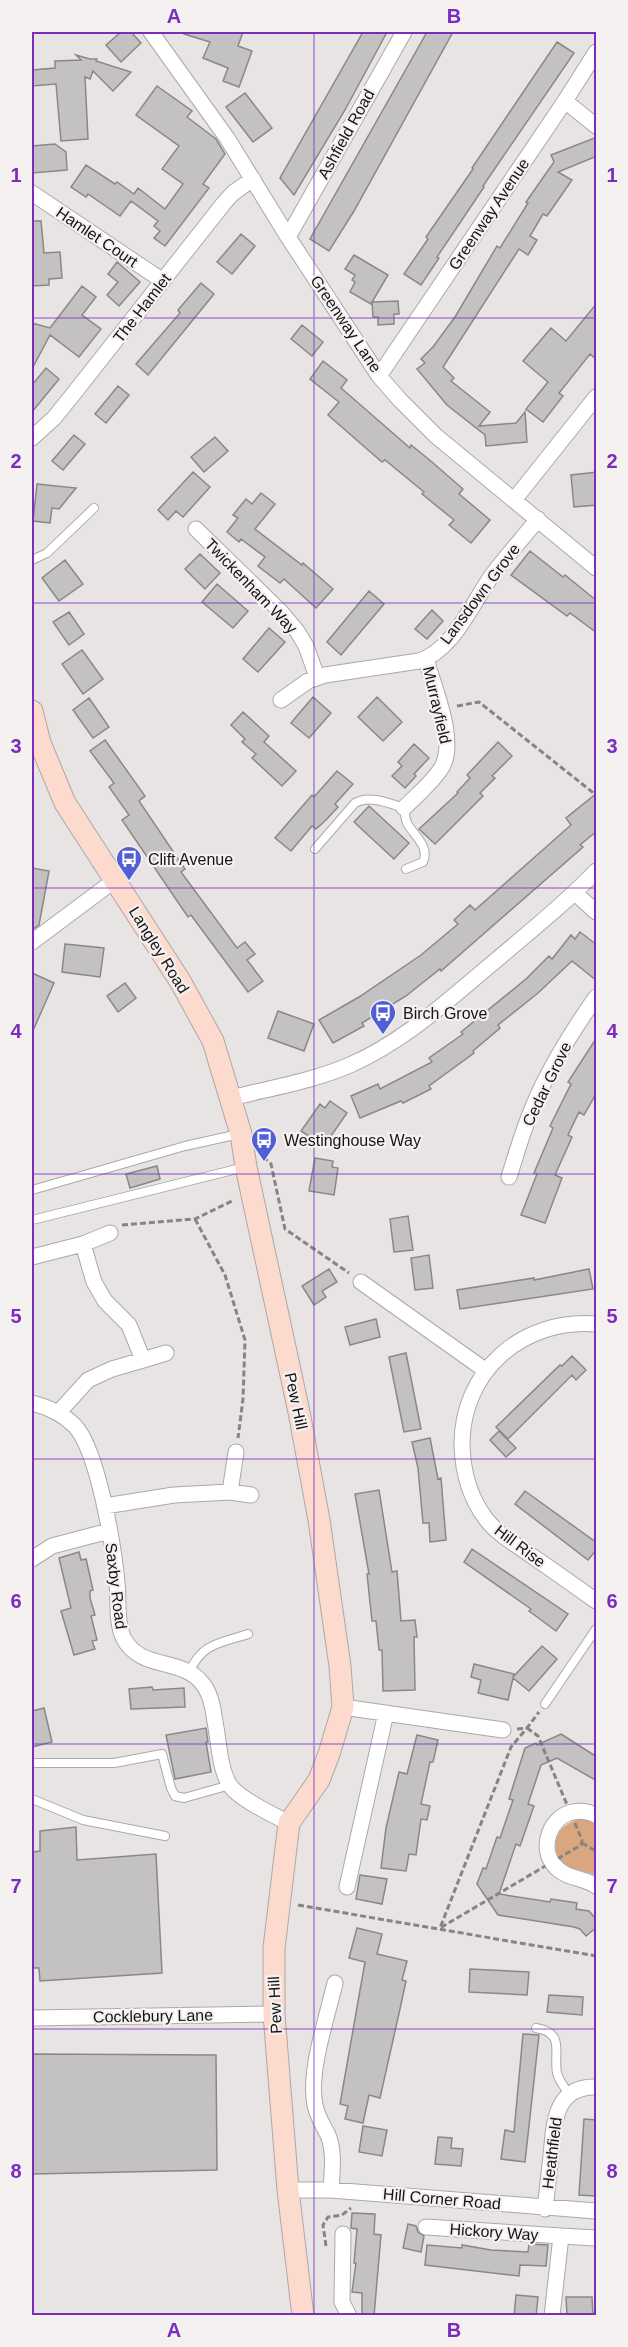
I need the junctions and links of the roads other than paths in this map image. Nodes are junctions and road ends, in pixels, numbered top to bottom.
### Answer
1 (151, 32) edge
2 (404, 32) edge
3 (597, 52) edge
4 (566, 101) junction
5 (597, 126) edge
6 (253, 179) junction
7 (32, 193) edge
8 (288, 237) junction
9 (163, 281) junction
10 (379, 376) junction
11 (597, 397) edge
12 (32, 438) edge
13 (514, 500) junction
14 (94, 508) dead end
15 (538, 519) junction
16 (196, 529) dead end
17 (32, 560) edge
18 (597, 568) edge
19 (426, 659) junction
20 (317, 677) junction
21 (281, 700) dead end
22 (32, 711) edge
23 (404, 808) junction
24 (315, 849) dead end
25 (406, 869) dead end
26 (597, 871) edge
27 (115, 880) junction
28 (575, 893) junction
29 (597, 912) edge
30 (32, 942) edge
31 (597, 997) edge
32 (231, 1098) junction
33 (241, 1134) junction
34 (246, 1167) junction
35 (509, 1178) dead end
36 (32, 1190) edge
37 (32, 1220) edge
38 (110, 1233) road end
39 (83, 1244) junction
40 (32, 1257) edge
41 (361, 1282) road end
42 (597, 1324) edge
43 (166, 1353) dead end
44 (143, 1360) junction
45 (485, 1370) junction
46 (32, 1403) edge
47 (58, 1413) junction
48 (236, 1452) road end
49 (230, 1492) junction
50 (251, 1495) dead end
51 (105, 1506) junction
52 (109, 1531) junction
53 (32, 1559) edge
54 (597, 1601) edge
55 (597, 1629) edge
56 (248, 1634) dead end
57 (190, 1671) junction
58 (545, 1704) road end
59 (343, 1707) junction
60 (386, 1713) junction
61 (503, 1730) road end
62 (36, 1762) dead end
63 (230, 1785) junction
64 (32, 1799) edge
65 (597, 1815) edge
66 (289, 1823) junction
67 (165, 1836) dead end
68 (597, 1886) edge
69 (348, 1887) dead end
70 (335, 1983) dead end
71 (274, 2014) junction
72 (32, 2018) edge
73 (536, 2028) dead end
74 (597, 2087) edge
75 (570, 2094) junction
76 (288, 2190) junction
77 (331, 2190) junction
78 (545, 2209) junction
79 (597, 2211) edge
80 (426, 2228) dead end
81 (343, 2234) dead end
82 (561, 2236) junction
83 (597, 2238) edge
84 (303, 2316) edge
85 (349, 2316) edge
86 (552, 2316) edge

1 - 6 street, Greenway Lane
2 - 8 street, Ashfield Road
3 - 4 street, Greenway Avenue
4 - 5 street
4 - 10 street, Greenway Avenue
6 - 8 street, Greenway Lane
6 - 9 street, The Hamlet
7 - 9 street, Hamlet Court
8 - 10 street, Greenway Lane
9 - 12 street, The Hamlet
10 - 13 street, Greenway Lane
11 - 13 street
13 - 15 street, Greenway Lane
14 - 17 lane
15 - 18 street, Greenway Lane
15 - 19 street, Lansdown Grove
16 - 20 street, Twickenham Way
19 - 20 street, Lansdown Grove
19 - 23 street, Murrayfield
20 - 21 street, Lansdown Grove
22 - 27 main road, Langley Road
23 - 24 lane
23 - 25 lane
26 - 28 street
27 - 30 street
27 - 32 main road, Langley Road
28 - 29 street
28 - 32 street
31 - 35 street, Cedar Grove
32 - 33 main road, Pew Hill
33 - 34 main road, Pew Hill
33 - 36 lane
34 - 37 lane
34 - 59 main road, Pew Hill
38 - 39 street
39 - 40 street
39 - 44 street
41 - 45 street
42 - 45 street, Hill Rise
43 - 44 street
44 - 47 street
45 - 54 street, Hill Rise
46 - 47 street, Saxby Road
47 - 51 street, Saxby Road
48 - 49 street
49 - 50 street
49 - 51 street
51 - 52 street, Saxby Road
52 - 53 street
52 - 57 street, Saxby Road
55 - 58 lane
56 - 57 lane
57 - 63 street
59 - 60 street
59 - 66 main road, Pew Hill
60 - 61 street
60 - 69 street
62 - 63 lane
63 - 66 street
64 - 67 lane
65 - 68 street
66 - 71 main road, Pew Hill
70 - 77 street
71 - 72 street, Cocklebury Lane
71 - 76 main road, Pew Hill
73 - 75 lane
74 - 75 street, Heathfield
75 - 78 street, Heathfield
76 - 77 street, Hill Corner Road
76 - 84 main road, Pew Hill
77 - 78 street, Hill Corner Road
78 - 79 street, Hill Corner Road
80 - 82 street, Hickory Way
81 - 85 street
82 - 83 street, Hickory Way
82 - 86 street, Hickory Way

